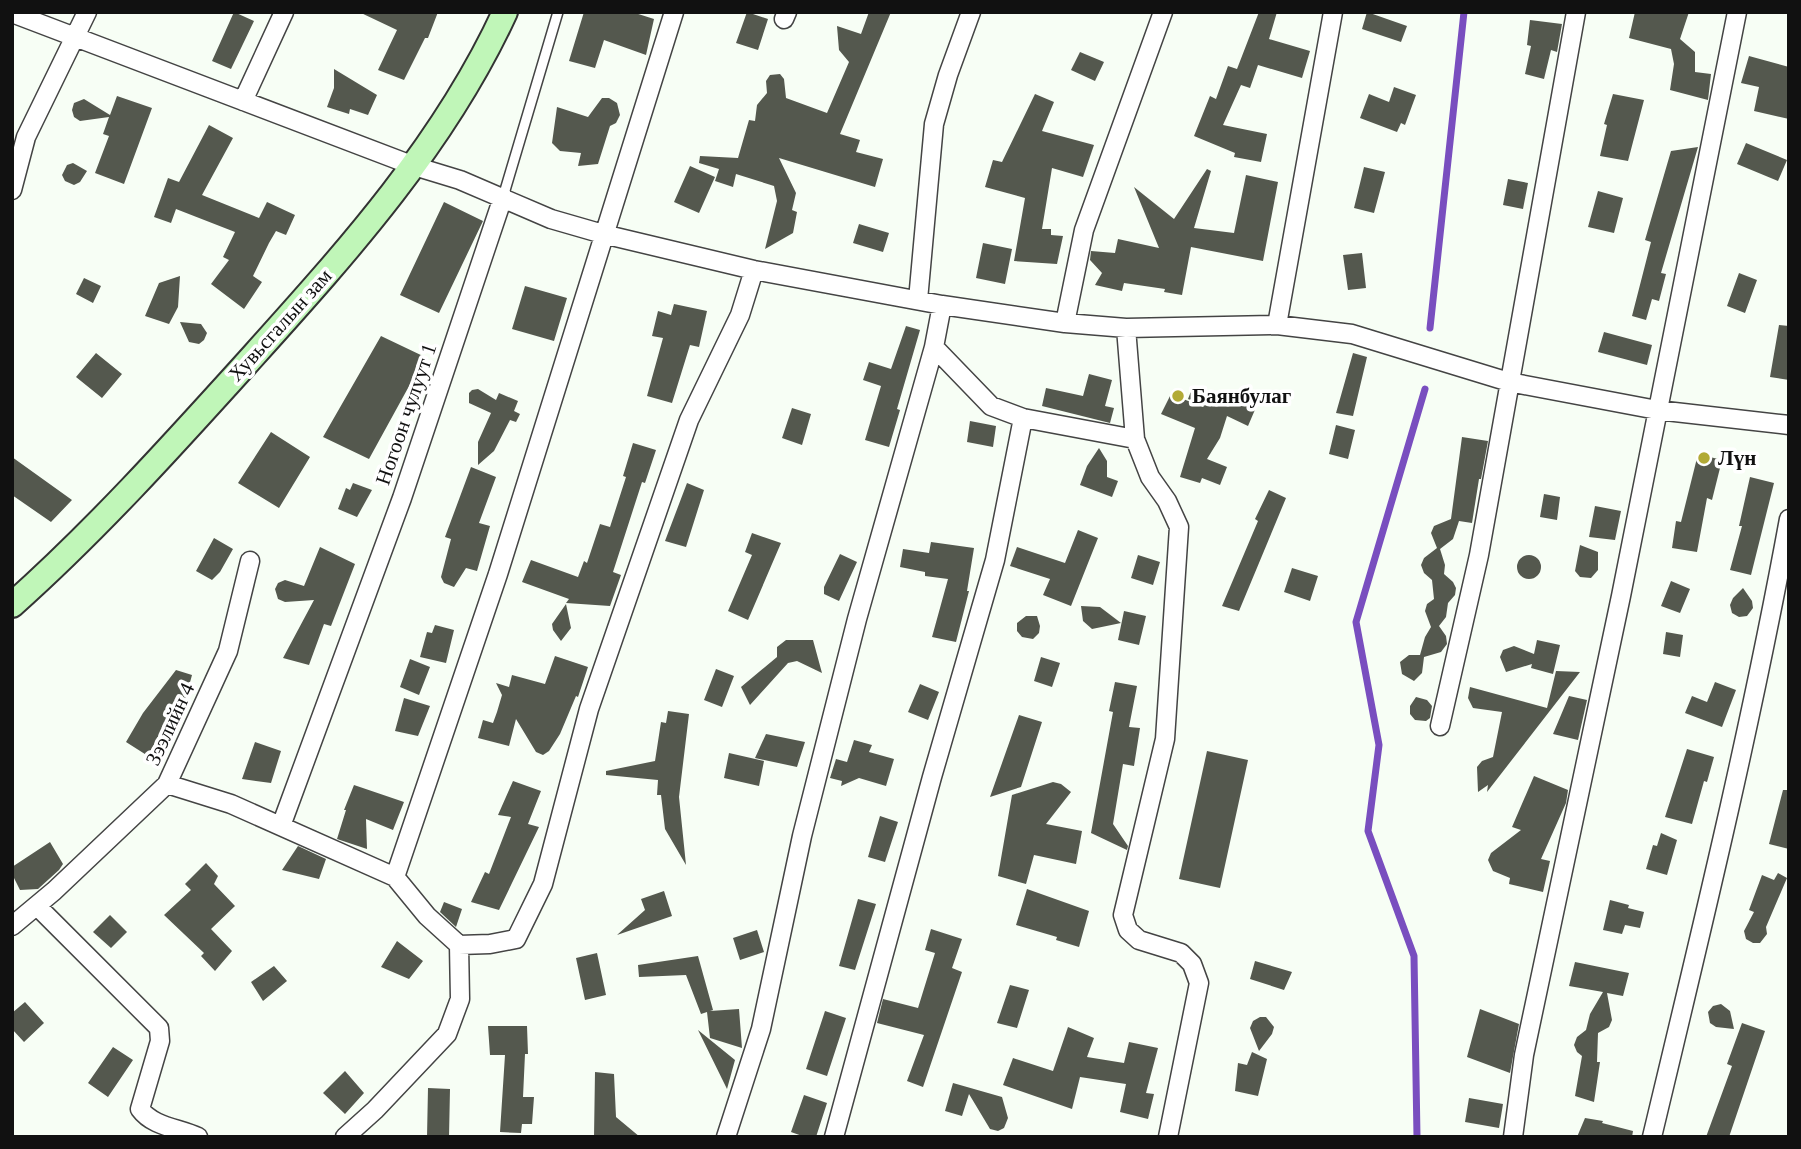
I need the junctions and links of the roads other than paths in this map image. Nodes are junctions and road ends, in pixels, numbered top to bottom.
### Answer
1 (87, 12) edge
2 (284, 12) edge
3 (505, 12) edge
4 (558, 12) edge
5 (674, 12) edge
6 (971, 12) edge
7 (1163, 12) edge
8 (1333, 12) edge
9 (1576, 12) edge
10 (1737, 12) edge
11 (12, 13) edge
12 (74, 38) junction
13 (243, 101) junction
14 (414, 166) junction
15 (12, 190) edge
16 (503, 197) junction
17 (603, 234) junction
18 (754, 270) junction
19 (918, 300) junction
20 (942, 305) junction
21 (1065, 323) junction
22 (1277, 325) junction
23 (1126, 328) junction
24 (934, 347) junction
25 (1509, 382) junction
26 (1657, 410) junction
27 (1023, 418) junction
28 (1789, 425) edge
29 (1135, 439) junction
30 (1789, 520) edge
31 (250, 561) dead end
32 (12, 605) edge
33 (1440, 726) dead end
34 (167, 784) junction
35 (281, 826) junction
36 (395, 877) junction
37 (37, 906) junction
38 (12, 926) edge
39 (459, 945) junction
40 (198, 1137) edge
41 (345, 1137) edge
42 (726, 1137) edge
43 (834, 1137) edge
44 (1168, 1137) edge
45 (1513, 1137) edge
46 (1652, 1137) edge

1 - 12 street
2 - 13 street
3 - 14 main road, Хувьсгалын зам
4 - 16 lane, Ногоон чулуут 1
5 - 17 street
6 - 19 street
7 - 21 street
8 - 22 street
9 - 25 street
10 - 26 street
11 - 12 street
12 - 13 street
12 - 15 street
13 - 14 street
14 - 16 street
14 - 32 main road, Хувьсгалын зам
16 - 17 street
16 - 35 street, Ногоон чулуут 1
17 - 18 street
17 - 36 street
18 - 19 street
18 - 39 street
19 - 20 street
20 - 21 street
20 - 24 street
21 - 23 street
22 - 23 street
22 - 25 street
23 - 29 street
24 - 27 street
24 - 42 street
25 - 26 street
25 - 33 street
26 - 28 street
26 - 45 street
27 - 29 street
27 - 43 street
29 - 44 street
30 - 46 street
31 - 34 street, Зээлийн 4
34 - 35 street
34 - 37 street, Зээлийн 4
35 - 36 street
36 - 39 street
37 - 38 street, Зээлийн 4
37 - 40 street
39 - 41 street

